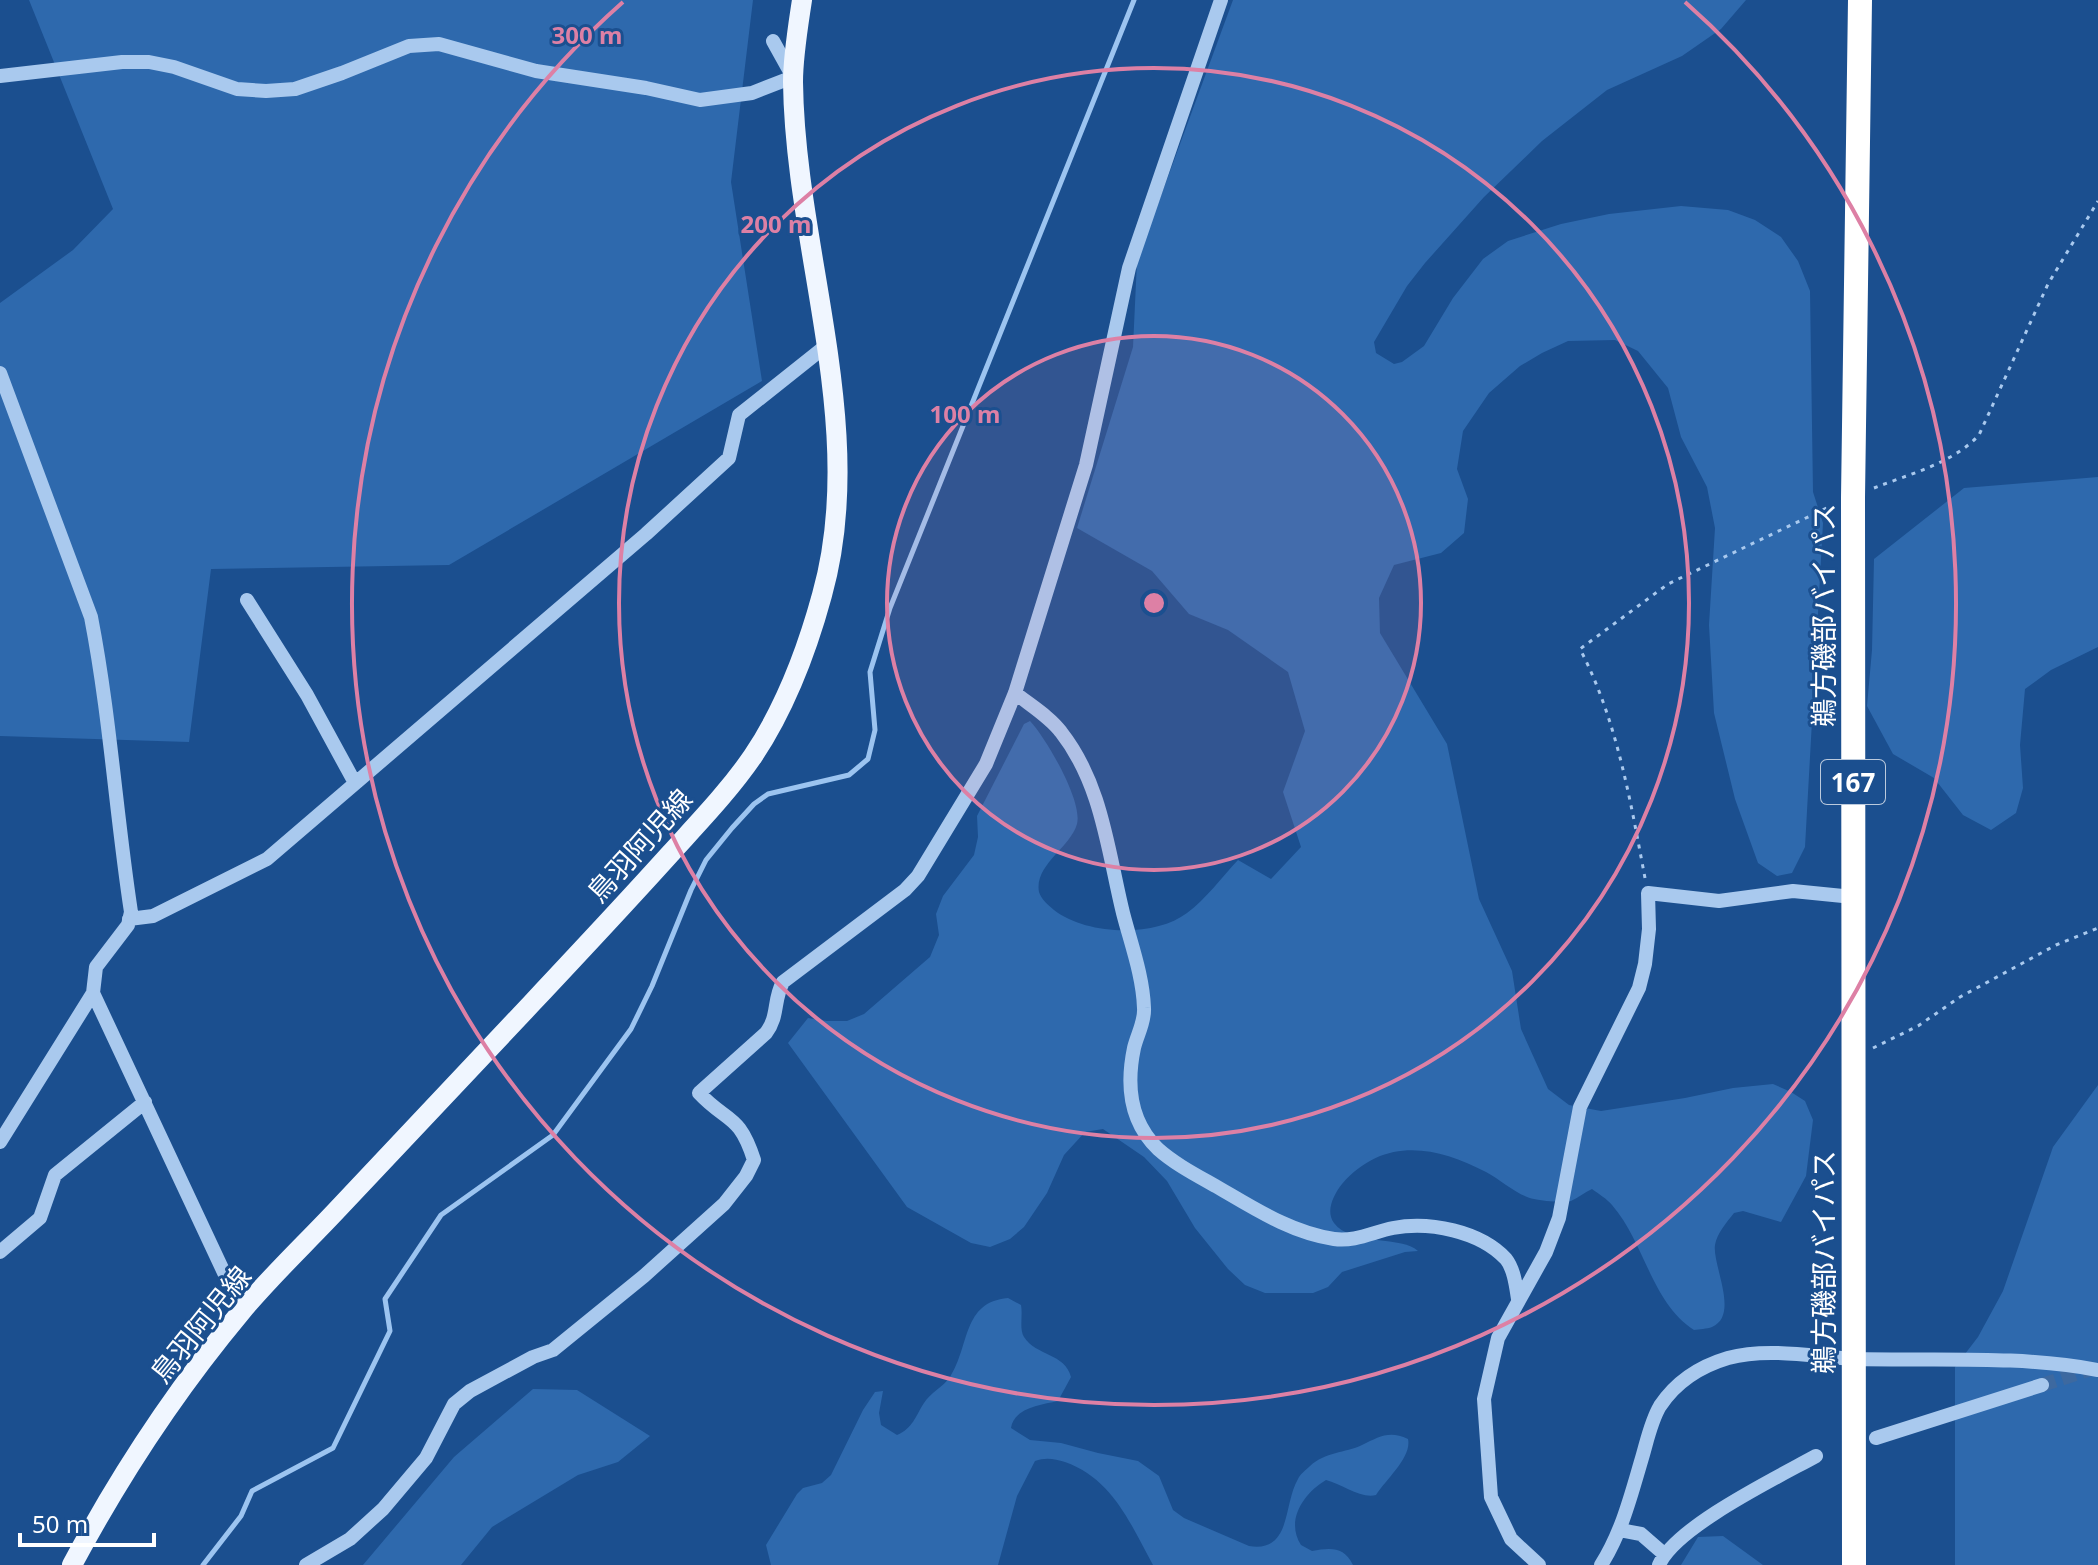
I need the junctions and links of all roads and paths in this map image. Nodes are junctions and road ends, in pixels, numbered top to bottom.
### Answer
1 (802, 0) edge
2 (1221, 0) edge
3 (1860, 0) edge
4 (773, 41) dead end
5 (0, 76) edge
6 (793, 77) junction
7 (827, 345) junction
8 (0, 373) edge
9 (247, 600) dead end
10 (1580, 649) dead end
11 (1015, 693) junction
12 (355, 783) junction
13 (1648, 893) junction
14 (1853, 897) junction
15 (129, 919) junction
16 (2098, 928) edge
17 (93, 993) junction
18 (1853, 1052) junction
19 (145, 1102) junction
20 (0, 1142) edge
21 (0, 1252) edge
22 (1518, 1299) junction
23 (242, 1311) junction
24 (1853, 1359) junction
25 (2098, 1370) edge
26 (2042, 1385) tunnel mouth
27 (1876, 1438) dead end
28 (1816, 1456) dead end
29 (1620, 1530) junction
30 (1661, 1560) edge
31 (72, 1565) edge
32 (306, 1565) edge
33 (1539, 1565) edge
34 (1601, 1565) edge
35 (1854, 1565) edge

1 - 6 main road, 鳥羽阿児線
2 - 11 street
3 - 14 highway, 鵜方磯部バイパス / 167
4 - 6 street
5 - 6 street
6 - 7 main road, 鳥羽阿児線
7 - 12 street
7 - 23 main road, 鳥羽阿児線
8 - 15 street
9 - 12 street
10 - 13 path
11 - 22 street
11 - 32 street
12 - 15 street
13 - 14 street
13 - 22 street
14 - 18 highway, 鵜方磯部バイパス / 167
15 - 17 street
16 - 18 path
17 - 19 street
17 - 20 street
18 - 24 highway, 鵜方磯部バイパス / 167
19 - 21 street
19 - 23 street
22 - 33 street
23 - 31 main road, 鳥羽阿児線
24 - 25 street
24 - 29 street
24 - 35 highway, 鵜方磯部バイパス / 167
26 - 27 street
28 - 30 street
29 - 30 street
29 - 34 street

